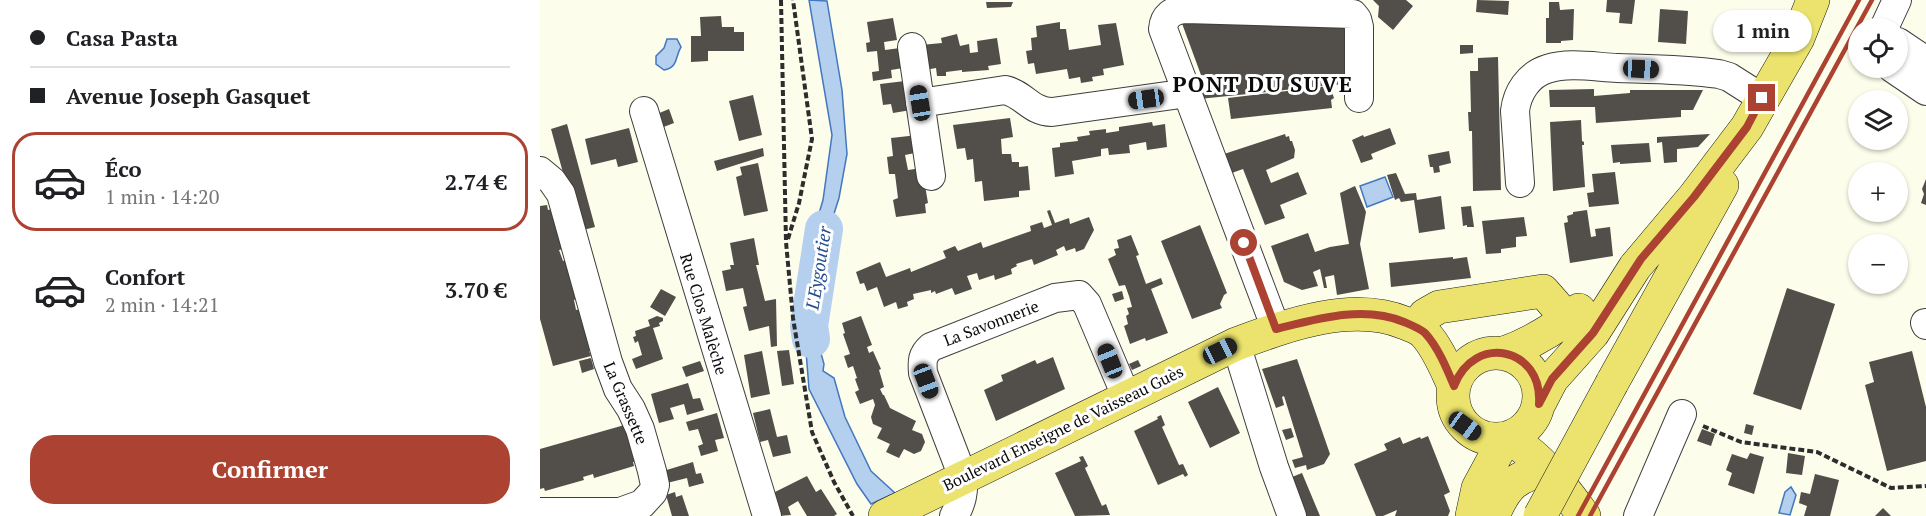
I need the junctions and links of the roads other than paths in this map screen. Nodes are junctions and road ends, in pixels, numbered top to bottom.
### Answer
1 (1813, 0) edge
2 (1897, 0) edge
3 (1889, 18) edge
4 (912, 47) dead end
5 (1908, 49) edge
6 (1926, 61) edge
7 (1907, 78) edge
8 (1926, 91) edge
9 (1188, 93) junction
10 (1359, 98) dead end
11 (1762, 98) junction
12 (920, 103) junction
13 (644, 111) dead end
14 (1747, 127) junction
15 (540, 171) edge
16 (932, 176) dead end
17 (1520, 183) dead end
18 (1635, 267) junction
19 (1562, 323) junction
20 (1276, 329) junction
21 (1421, 331) junction
22 (1236, 344) junction
23 (1498, 353) junction
24 (1454, 386) junction
25 (1126, 396) junction
26 (1539, 404) junction
27 (1692, 420) road end
28 (1465, 426) junction
29 (1509, 438) junction
30 (1549, 469) junction
31 (963, 477) junction
32 (1481, 507) edge
33 (540, 512) edge
34 (767, 516) edge
35 (885, 516) edge
36 (954, 516) edge
37 (1292, 516) edge
38 (1540, 516) edge
39 (1584, 516) edge
40 (1638, 516) edge

1 - 11 main road
2 - 3 street
4 - 12 street
5 - 6 street
7 - 8 street
9 - 10 street
9 - 12 street
9 - 20 street
11 - 14 main road
11 - 17 street
12 - 16 street
13 - 34 street, Rue Clos Malèche
14 - 18 main road
14 - 38 main road, bridge
15 - 33 street, La Grassette
18 - 19 main road
18 - 26 main road
19 - 21 main road
19 - 23 main road
20 - 21 main road, Boulevard Enseigne de Vaisseau Guès
20 - 22 main road, Boulevard Enseigne de Vaisseau Guès
21 - 23 main road, Boulevard Enseigne de Vaisseau Guès
21 - 24 main road
22 - 25 main road, Boulevard Enseigne de Vaisseau Guès
22 - 37 street
23 - 24 main road
23 - 26 main road
24 - 28 main road
25 - 31 main road, Boulevard Enseigne de Vaisseau Guès
25 - 31 street, La Savonnerie
26 - 29 main road
26 - 30 main road
27 - 40 street
28 - 29 main road
28 - 32 main road
29 - 30 main road
29 - 32 main road
30 - 32 main road
30 - 39 main road
31 - 35 main road, Boulevard Enseigne de Vaisseau Guès
31 - 36 street

